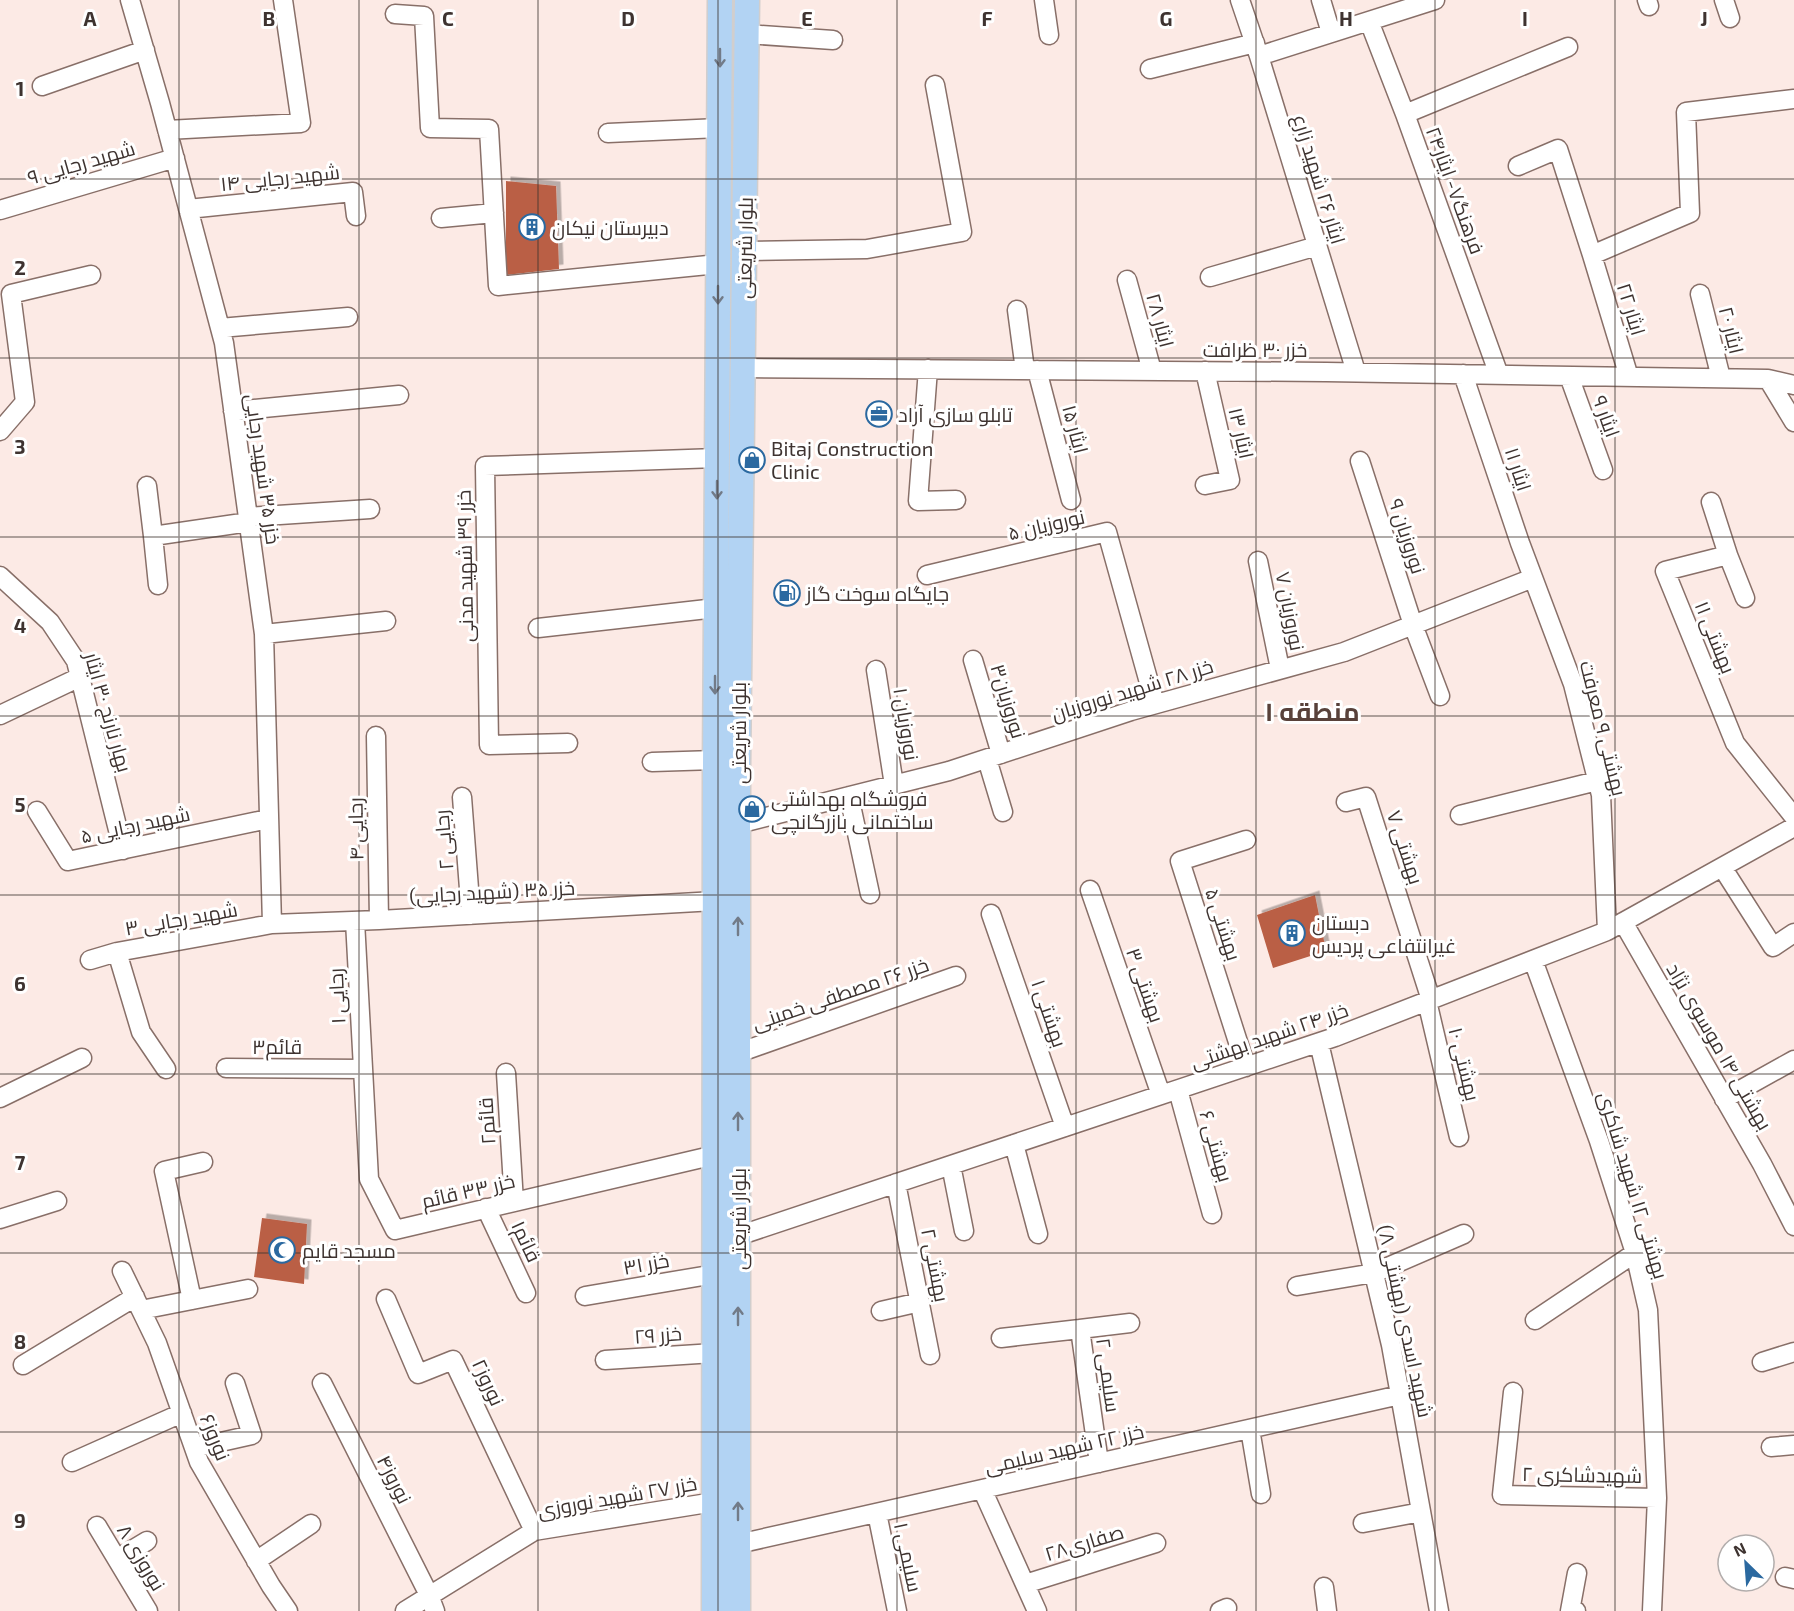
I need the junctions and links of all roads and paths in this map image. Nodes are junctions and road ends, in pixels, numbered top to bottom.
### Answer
1 (130, 0) edge
2 (283, 0) edge
3 (720, 0) edge
4 (747, 0) edge
5 (1044, 0) edge
6 (1240, 0) edge
7 (1321, 0) edge
8 (1435, 0) edge
9 (1724, 0) edge
10 (1408, 4) edge
11 (395, 14) dead end
12 (1730, 18) dead end
13 (1370, 21) junction
14 (1331, 33) junction
15 (746, 34) junction
16 (1049, 35) dead end
17 (833, 40) dead end
18 (1569, 47) dead end
19 (145, 50) junction
20 (1257, 50) junction
21 (1150, 69) dead end
22 (935, 85) dead end
23 (42, 86) dead end
24 (1794, 99) edge
25 (1405, 114) junction
26 (719, 128) junction
27 (167, 130) junction
28 (608, 133) dead end
29 (175, 158) junction
30 (1518, 166) dead end
31 (719, 174) junction
32 (744, 175) junction
33 (189, 209) junction
34 (0, 210) edge
35 (494, 213) junction
36 (356, 216) dead end
37 (441, 218) dead end
38 (1317, 246) junction
39 (744, 250) junction
40 (1592, 255) junction
41 (718, 264) junction
42 (91, 274) dead end
43 (1210, 277) dead end
44 (1127, 280) dead end
45 (1700, 294) dead end
46 (1017, 310) dead end
47 (348, 317) dead end
48 (220, 328) junction
49 (742, 368) junction
50 (928, 369) junction
51 (1031, 370) junction
52 (1152, 371) junction
53 (1205, 371) junction
54 (1356, 372) junction
55 (1463, 374) junction
56 (1498, 375) junction
57 (1569, 376) junction
58 (1629, 377) junction
59 (1721, 378) junction
60 (1768, 379) junction
61 (1794, 384) edge
62 (399, 395) dead end
63 (233, 411) junction
64 (1794, 422) edge
65 (0, 431) edge
66 (717, 458) junction
67 (1360, 461) dead end
68 (1603, 470) dead end
69 (1205, 484) dead end
70 (147, 486) dead end
71 (956, 500) dead end
72 (1071, 500) dead end
73 (1711, 502) dead end
74 (370, 509) dead end
75 (248, 520) junction
76 (153, 536) junction
77 (1728, 555) junction
78 (1258, 561) dead end
79 (927, 575) dead end
80 (0, 576) edge
81 (1533, 578) junction
82 (158, 585) dead end
83 (1745, 598) dead end
84 (716, 608) junction
85 (386, 621) dead end
86 (1413, 625) junction
87 (538, 628) dead end
88 (264, 634) junction
89 (973, 660) dead end
90 (1280, 669) junction
91 (876, 670) dead end
92 (80, 678) junction
93 (1440, 696) dead end
94 (1155, 704) junction
95 (0, 715) edge
96 (376, 736) dead end
97 (568, 743) dead end
98 (994, 756) junction
99 (715, 760) junction
100 (652, 762) dead end
101 (1597, 781) junction
102 (894, 785) junction
103 (849, 796) junction
104 (462, 797) dead end
105 (1346, 801) dead end
106 (37, 812) dead end
107 (1003, 813) dead end
108 (1460, 815) dead end
109 (1794, 817) edge
110 (268, 819) junction
111 (738, 824) junction
112 (1794, 827) edge
113 (1246, 840) dead end
114 (123, 850) junction
115 (1722, 867) junction
116 (1090, 890) dead end
117 (870, 894) dead end
118 (715, 901) junction
119 (991, 914) dead end
120 (471, 915) junction
121 (380, 920) junction
122 (355, 921) junction
123 (272, 924) junction
124 (1615, 926) junction
125 (1794, 933) edge
126 (117, 952) junction
127 (90, 960) dead end
128 (1533, 960) junction
129 (956, 976) dead end
130 (1429, 1001) junction
131 (1319, 1043) junction
132 (738, 1053) junction
133 (82, 1058) dead end
134 (1794, 1060) edge
135 (1246, 1067) junction
136 (226, 1068) dead end
137 (166, 1069) dead end
138 (363, 1069) junction
139 (506, 1073) dead end
140 (1169, 1093) junction
141 (0, 1098) edge
142 (1724, 1099) junction
143 (1065, 1127) junction
144 (1459, 1137) dead end
145 (1014, 1144) junction
146 (715, 1155) junction
147 (203, 1162) dead end
148 (951, 1165) junction
149 (896, 1183) junction
150 (57, 1201) dead end
151 (1788, 1201) edge
152 (514, 1202) junction
153 (486, 1208) junction
154 (1212, 1214) dead end
155 (1, 1216) edge
156 (1794, 1226) edge
157 (963, 1231) dead end
158 (1038, 1234) dead end
159 (1464, 1234) dead end
160 (738, 1236) junction
161 (1635, 1253) junction
162 (122, 1271) dead end
163 (1374, 1273) junction
164 (715, 1274) junction
165 (1297, 1286) dead end
166 (248, 1289) dead end
167 (526, 1293) dead end
168 (585, 1296) dead end
169 (386, 1299) dead end
170 (192, 1300) junction
171 (920, 1302) junction
172 (138, 1303) junction
173 (881, 1311) dead end
174 (1535, 1320) dead end
175 (1130, 1323) dead end
176 (1080, 1329) junction
177 (1001, 1338) dead end
178 (1794, 1352) edge
179 (714, 1353) junction
180 (930, 1355) dead end
181 (605, 1360) dead end
182 (1762, 1362) dead end
183 (23, 1365) dead end
184 (235, 1383) dead end
185 (322, 1383) dead end
186 (1513, 1392) dead end
187 (1400, 1395) junction
188 (182, 1413) junction
189 (1250, 1429) junction
190 (1794, 1445) edge
191 (1771, 1447) dead end
192 (194, 1448) junction
193 (72, 1461) dead end
194 (1099, 1463) junction
195 (982, 1489) junction
196 (1261, 1494) dead end
197 (1657, 1498) junction
198 (714, 1502) junction
199 (1421, 1512) junction
200 (877, 1513) junction
201 (1363, 1523) dead end
202 (311, 1524) dead end
203 (97, 1526) dead end
204 (534, 1531) junction
205 (147, 1541) dead end
206 (1156, 1543) dead end
207 (738, 1544) junction
208 (117, 1559) junction
209 (256, 1561) junction
210 (1577, 1573) dead end
211 (1025, 1584) junction
212 (1324, 1587) dead end
213 (432, 1603) edge
214 (147, 1611) edge
215 (288, 1611) edge
216 (405, 1611) edge
217 (714, 1611) edge
218 (738, 1611) edge
219 (897, 1611) edge
220 (1036, 1611) edge
221 (1328, 1611) edge
222 (1439, 1611) edge
223 (1576, 1611) edge
224 (1652, 1611) edge

1 - 19 street, خزر ۳۵ شهید رجایی
2 - 27 street
3 -> 26 main road, بلوار شریعتی
4 - 15 main road, بلوار شریعتی
5 - 16 street
6 - 20 street, ایثار ۲۶ شهید زارع
7 - 14 street
8 - 10 street
9 - 12 street
10 - 13 street
11 - 35 street
13 - 14 street
13 - 25 street, فرهنگ۷- ایثار۲۴
14 - 20 street
15 - 17 street
15 - 32 main road, بلوار شریعتی
18 - 25 street
19 - 23 street
19 - 27 street, خزر ۳۵ شهید رجایی
20 - 21 street
20 - 38 street, ایثار ۲۶ شهید زارع
22 - 39 street
24 - 40 street
25 - 56 street, فرهنگ۷- ایثار۲۴
26 - 28 street
26 - 31 main road, بلوار شریعتی
27 - 29 street, خزر ۳۵ شهید رجایی
29 - 33 street, خزر ۳۵ شهید رجایی
29 - 34 street, شهید رجایی ۹
30 - 40 street, ایثار ۲۲
31 - 32 main road
31 - 41 main road, بلوار شریعتی
32 - 39 main road, بلوار شریعتی
33 - 36 street, شهید رجایی ۱۴
33 - 48 street, خزر ۳۵ شهید رجایی
35 - 37 street
35 - 41 street
38 - 43 street
38 - 54 street, ایثار ۲۶ شهید زارع
39 - 49 main road, بلوار شریعتی
40 - 58 street, ایثار ۲۲
41 -> 66 main road, بلوار شریعتی
42 - 65 street
44 - 52 street, ایثار ۲۸
45 - 59 street, ایثار ۲۰
46 - 51 street, ایثار ۱۵
47 - 48 street
48 - 63 street, خزر ۳۵ شهید رجایی
49 - 50 street, خزر ۳۰ ظرافت
49 - 111 main road, بلوار شریعتی
50 - 51 street, خزر ۳۰ ظرافت
50 - 71 street
51 - 52 street, خزر ۳۰ ظرافت
51 - 72 street, ایثار ۱۵
52 - 53 street, خزر ۳۰ ظرافت
53 - 54 street, خزر ۳۰ ظرافت
53 - 69 street, ایثار ۱۳
54 - 55 street, خزر ۳۰ ظرافت
55 - 56 street, خزر ۳۰ ظرافت
55 - 81 street, ایثار ۱۱
56 - 57 street, خزر ۳۰ ظرافت
57 - 58 street, خزر ۳۰ ظرافت
57 - 68 street, ایثار ۹
58 - 59 street, خزر ۳۰ ظرافت
59 - 60 street, خزر ۳۰ ظرافت
60 - 61 street, خزر ۳۰ ظرافت
60 - 64 street
62 - 63 street
63 - 75 street, خزر ۳۵ شهید رجایی
66 -> 84 main road, بلوار شریعتی
66 - 97 street, خزر ۳۹ شهید مدنی
67 - 86 street, نوروزیان ۹
70 - 76 street
73 - 77 street
74 - 75 street
75 - 76 street
75 - 88 street, خزر ۳۵ شهید رجایی
76 - 82 street
77 - 83 street
77 - 109 street, بهشتی ۱۱
78 - 90 street, نوروزیان ۷
79 - 94 street, نوروزیان ۵
80 - 92 street, بهار نارنج ۳۰ ایثار
81 - 86 street, خزر ۲۸ شهید نوروزیان
81 - 101 street, بهشتی ۹ معرفت
84 - 87 street
84 -> 99 main road, بلوار شریعتی
85 - 88 street
86 - 90 street, خزر ۲۸ شهید نوروزیان
86 - 93 street, نوروزیان ۹
88 - 110 street, خزر ۳۵ شهید رجایی
89 - 98 street, نوروزیان۳
90 - 94 street, خزر ۲۸ شهید نوروزیان
91 - 102 street, نوروزیان ۱
92 - 95 street
92 - 114 street, بهار نارنج ۳۰ ایثار
94 - 98 street, خزر ۲۸ شهید نوروزیان
96 - 121 street, رجایی ۴
98 - 102 street, خزر ۲۸ شهید نوروزیان
98 - 107 street, نوروزیان۳
99 - 100 street
99 - 118 main road, بلوار شریعتی
101 - 108 street
101 - 124 street, بهشتی ۹ معرفت
102 - 103 street, خزر ۲۸ شهید نوروزیان
103 - 111 street, خزر ۲۸ شهید نوروزیان
103 - 117 street
104 - 120 street, رجایی ۲
105 - 130 street, بهشتی ۷
106 - 114 street, شهید رجایی ۵
110 - 114 street, شهید رجایی ۵
110 - 123 street, خزر ۳۵ شهید رجایی
132 -> 111 main road, بلوار شریعتی
112 - 115 street, خزر ۲۴ شهید بهشتی
113 - 135 street, بهشتی ۵
115 - 124 street, خزر ۲۴ شهید بهشتی
115 - 125 street
116 - 140 street, بهشتی ۳
118 - 120 street, خزر ۳۵ (شهید رجایی)
118 - 146 main road, بلوار شریعتی
119 - 143 street, بهشتی ۱
120 - 121 street, خزر ۳۵ (شهید رجایی)
121 - 122 street, خزر ۳۵ (شهید رجایی)
122 - 123 street, خزر ۳۵ (شهید رجایی)
122 - 138 street, رجایی ۱
123 - 126 street, شهید رجایی ۳
124 - 128 street, خزر ۲۴ شهید بهشتی
124 - 142 street, بهشتی ۱۴ موسوی نژاد
126 - 127 street
126 - 137 street, شهید رجایی ۳
128 - 130 street, خزر ۲۴ شهید بهشتی
128 - 161 street, بهشتی ۱۲ شهید شاکری
129 - 132 street, خزر ۲۶ مصطفی خمینی
130 - 131 street, خزر ۲۴ شهید بهشتی
130 - 144 street, بهشتی ۱۰
131 - 135 street, خزر ۲۴ شهید بهشتی
131 - 163 street, شهید اسدی (بهشتی ۸)
160 -> 132 main road, بلوار شریعتی
133 - 141 street
134 - 142 street
135 - 140 street, خزر ۲۴ شهید بهشتی
136 - 138 street, قائم۳
138 - 153 street, خزر ۳۳ قائم
139 - 152 street, قائم۲
140 - 143 street, خزر ۲۴ شهید بهشتی
140 - 154 street, بهشتی ۶
142 - 151 street, بهشتی ۱۴ موسوی نژاد
143 - 145 street, خزر ۲۴ شهید بهشتی
145 - 148 street, خزر ۲۴ شهید بهشتی
145 - 158 street
146 - 152 street, خزر ۳۳ قائم
146 - 164 main road, بلوار شریعتی
147 - 170 street
148 - 149 street, خزر ۲۴ شهید بهشتی
148 - 157 street
149 - 160 street, خزر ۲۴ شهید بهشتی
149 - 171 street, بهشتی ۲
150 - 155 street
151 - 156 street, بهشتی ۱۴ موسوی نژاد
152 - 153 street, خزر ۳۳ قائم
153 - 167 street, قائم۱
159 - 163 street
207 -> 160 main road, بلوار شریعتی
161 - 174 street
161 - 197 street, بهشتی ۱۲ شهید شاکری
162 - 172 street, نوروز۶
163 - 165 street
163 - 187 street, شهید اسدی (بهشتی ۸)
164 - 168 street, خزر ۳۱
164 - 179 main road, بلوار شریعتی
166 - 170 street
169 - 204 street, نوروز۲
170 - 172 street
171 - 173 street
171 - 180 street, بهشتی ۲
172 - 183 street
172 - 188 street, نوروز۶
175 - 176 street, سلیمی ۲
176 - 177 street, سلیمی ۲
176 - 194 street, سلیمی ۲
178 - 182 street
179 - 181 street, خزر ۲۹
179 - 198 main road, بلوار شریعتی
184 - 192 street
185 - 213 street, نوروز۴
186 - 197 street, شهیدشاکری ۲
187 - 189 street, خزر ۲۲ شهید سلیمی
187 - 199 street, شهید اسدی (بهشتی ۸)
188 - 192 street, نوروز۶
188 - 193 street
189 - 194 street, خزر ۲۲ شهید سلیمی
189 - 196 street
190 - 191 street
192 - 209 street, نوروز۶
194 - 195 street, خزر ۲۲ شهید سلیمی
195 - 200 street, خزر ۲۲ شهید سلیمی
195 - 211 street
197 - 224 street, بهشتی ۱۲ شهید شاکری
198 - 204 street, خزر ۲۷ شهید نوروزی
198 - 217 main road, بلوار شریعتی
199 - 201 street
199 - 222 street, شهید اسدی (بهشتی ۸)
200 - 207 street, خزر ۲۲ شهید سلیمی
200 - 219 street, سلیمی ۱
202 - 209 street
203 - 208 street, نوروزی ۸
204 - 213 street, خزر ۲۷ شهید نوروزی
205 - 208 street
206 - 211 street, صفاری۲۸
207 - 218 main road, بلوار شریعتی
208 - 214 street, نوروزی ۸
209 - 215 street, نوروز۶
210 - 223 street
211 - 220 street
212 - 221 street
213 - 216 street, خزر ۲۷ شهید نوروزی

